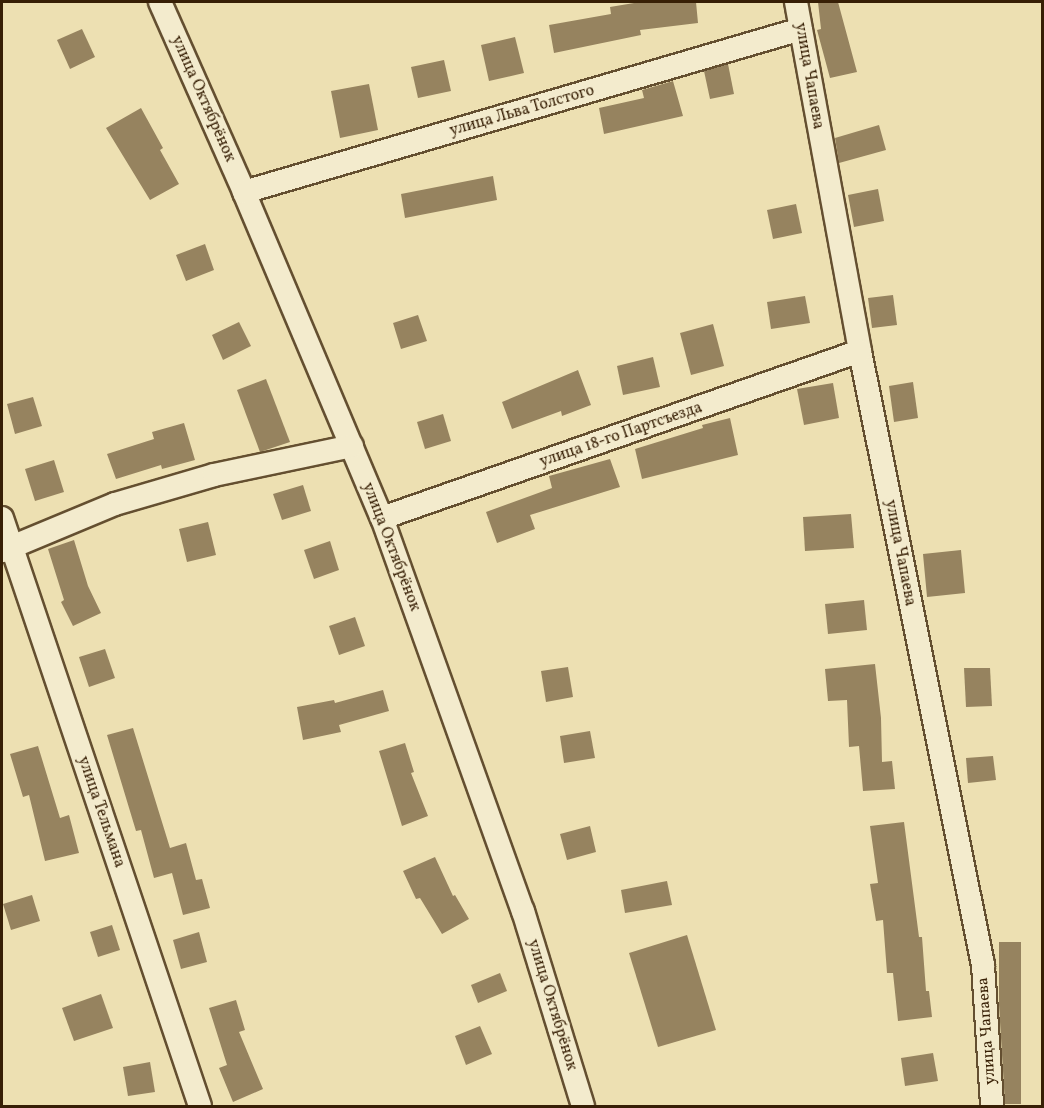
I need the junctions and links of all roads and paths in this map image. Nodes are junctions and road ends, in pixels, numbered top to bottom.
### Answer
1 (160, 2) edge
2 (796, 2) edge
3 (801, 29) junction
4 (244, 192) junction
5 (860, 351) junction
6 (352, 446) junction
7 (2, 518) edge
8 (382, 518) junction
9 (6, 550) edge
10 (200, 1107) edge
11 (583, 1107) edge
12 (992, 1107) edge

1 - 4 street, улица Октябрёнок
2 - 3 street, улица Чапаева
3 - 4 street, улица Льва Толстого
3 - 5 street, улица Чапаева
4 - 6 street, улица Октябрёнок
5 - 8 street, улица 18-го Партсъезда
5 - 12 street, улица Чапаева
6 - 8 street, улица Октябрёнок
6 - 9 street
7 - 9 street, улица Тельмана
8 - 11 street, улица Октябрёнок
9 - 10 street, улица Тельмана

